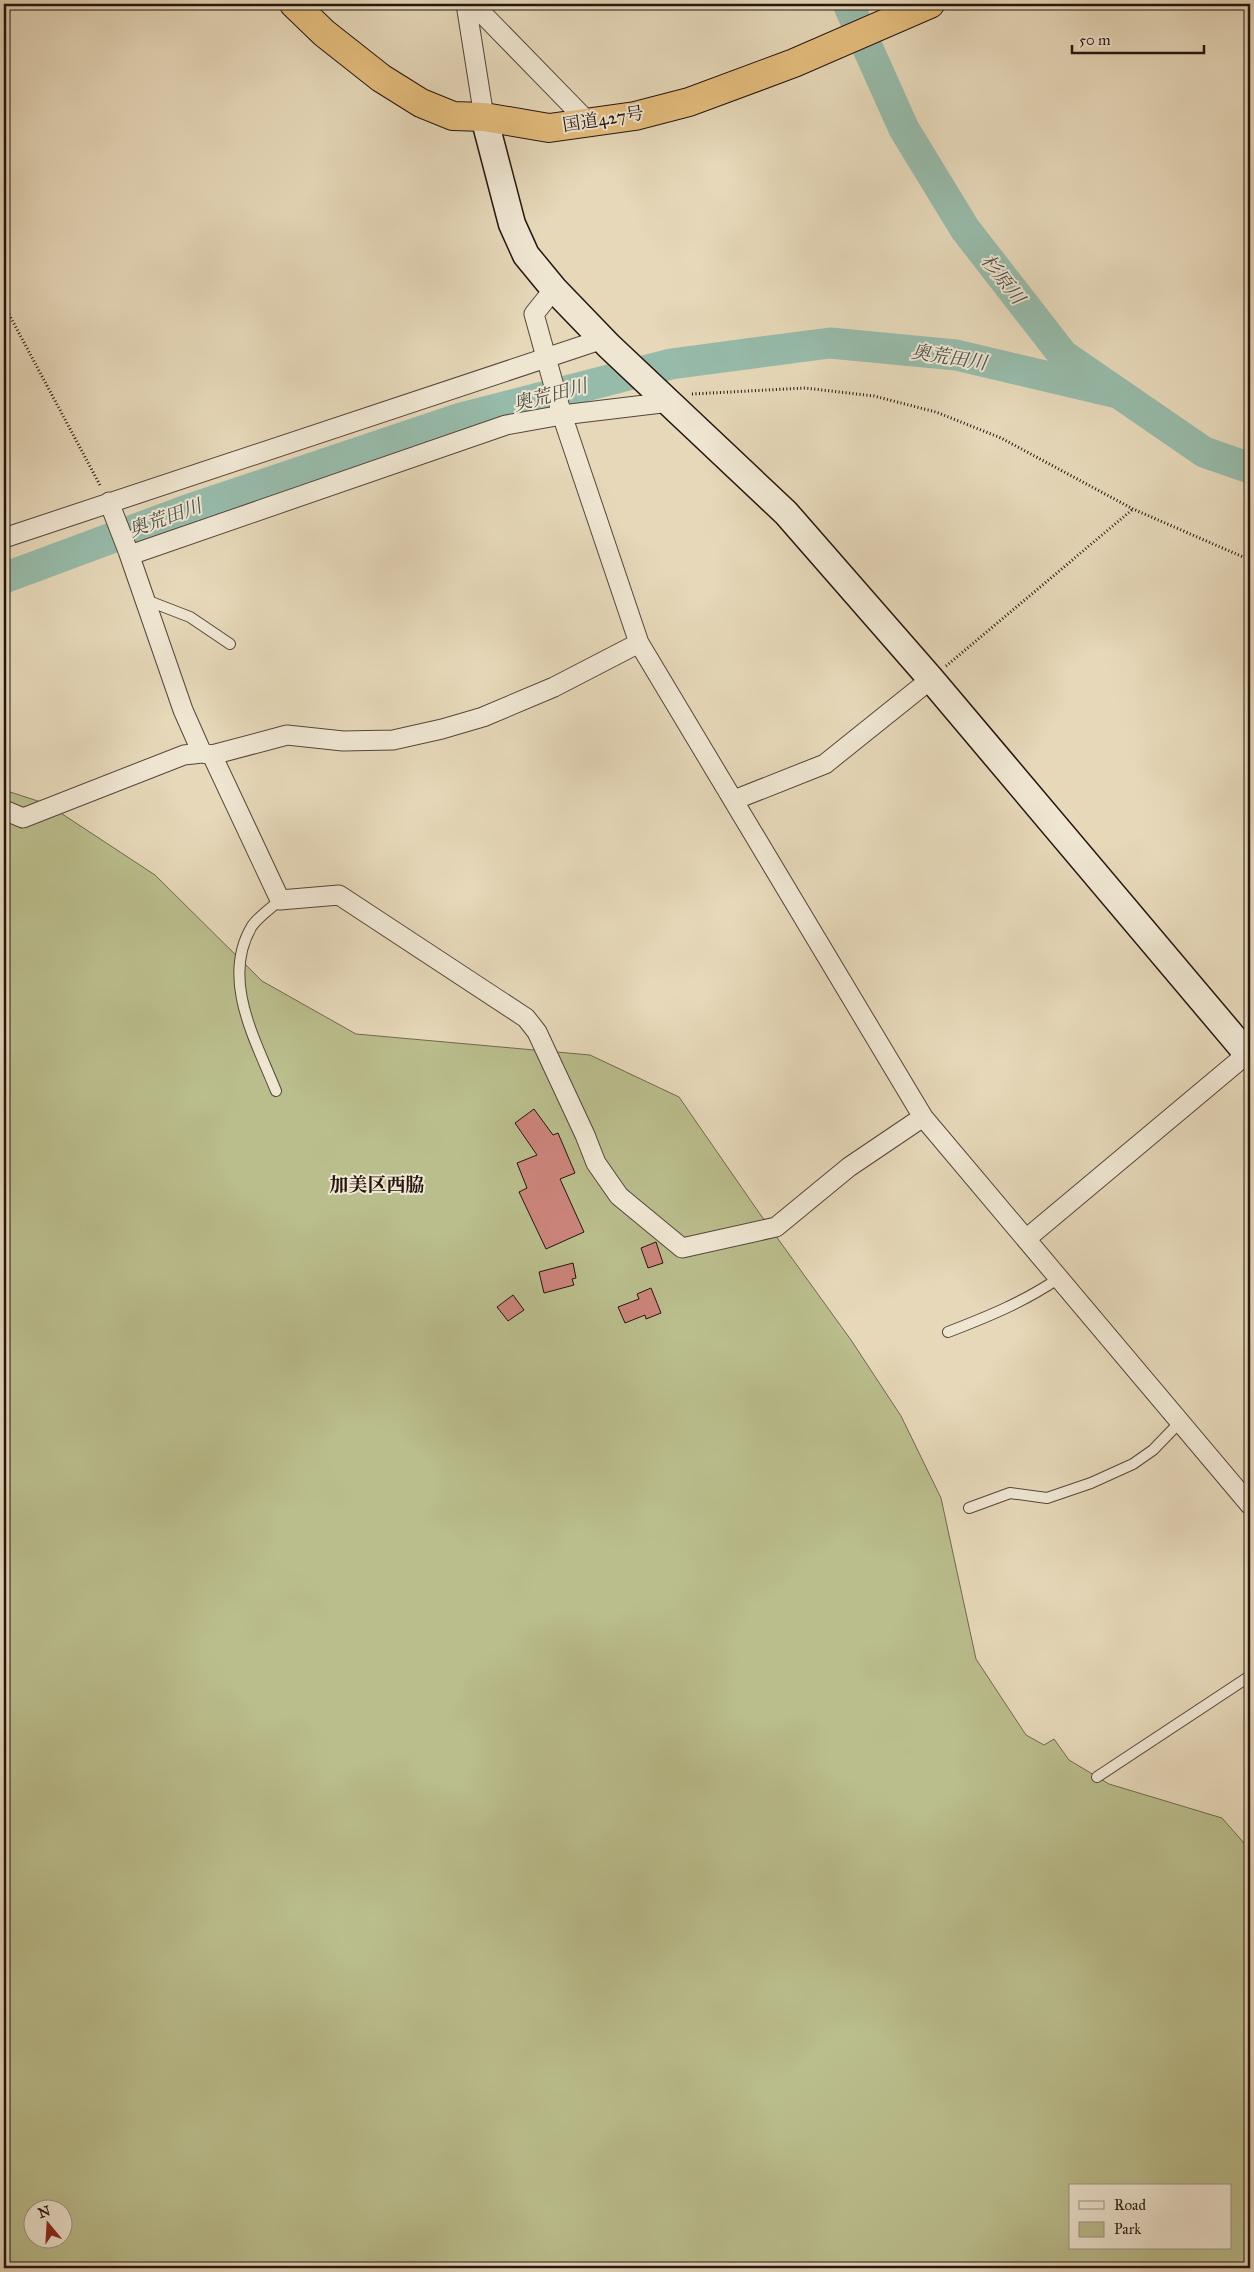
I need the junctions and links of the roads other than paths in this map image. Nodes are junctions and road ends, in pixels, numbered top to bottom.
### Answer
1 (294, 4) edge
2 (466, 4) edge
3 (474, 4) edge
4 (930, 4) edge
5 (484, 117) junction
6 (590, 124) junction
7 (554, 289) junction
8 (606, 343) junction
9 (548, 364) junction
10 (665, 397) junction
11 (561, 411) junction
12 (111, 505) junction
13 (4, 538) edge
14 (129, 553) junction
15 (146, 600) junction
16 (639, 643) junction
17 (230, 644) dead end
18 (931, 679) junction
19 (207, 754) junction
20 (734, 800) junction
21 (4, 810) edge
22 (280, 900) junction
23 (1249, 1055) edge
24 (276, 1091) dead end
25 (923, 1117) junction
26 (1026, 1238) junction
27 (1059, 1278) junction
28 (948, 1332) dead end
29 (1181, 1421) junction
30 (1250, 1505) edge
31 (969, 1508) dead end
32 (1250, 1676) edge
33 (1097, 1777) dead end

1 - 5 highway, 国道427号
2 - 5 street
3 - 6 street
4 - 6 highway, 国道427号
5 - 6 highway, 国道427号
5 - 7 street
7 - 8 street
7 - 9 street
8 - 9 street
8 - 10 street
9 - 11 street
9 - 12 street
10 - 11 street
10 - 18 street
11 - 14 street
11 - 16 street
12 - 13 street
12 - 14 street
14 - 15 street
15 - 17 lane
15 - 19 street
16 - 19 street
16 - 20 street
18 - 20 street
18 - 23 street
19 - 21 street
19 - 22 street
20 - 25 street
22 - 24 lane
22 - 25 street
23 - 26 street
25 - 26 street
26 - 27 street
27 - 28 lane
27 - 29 street
29 - 30 street
29 - 31 lane
32 - 33 lane

